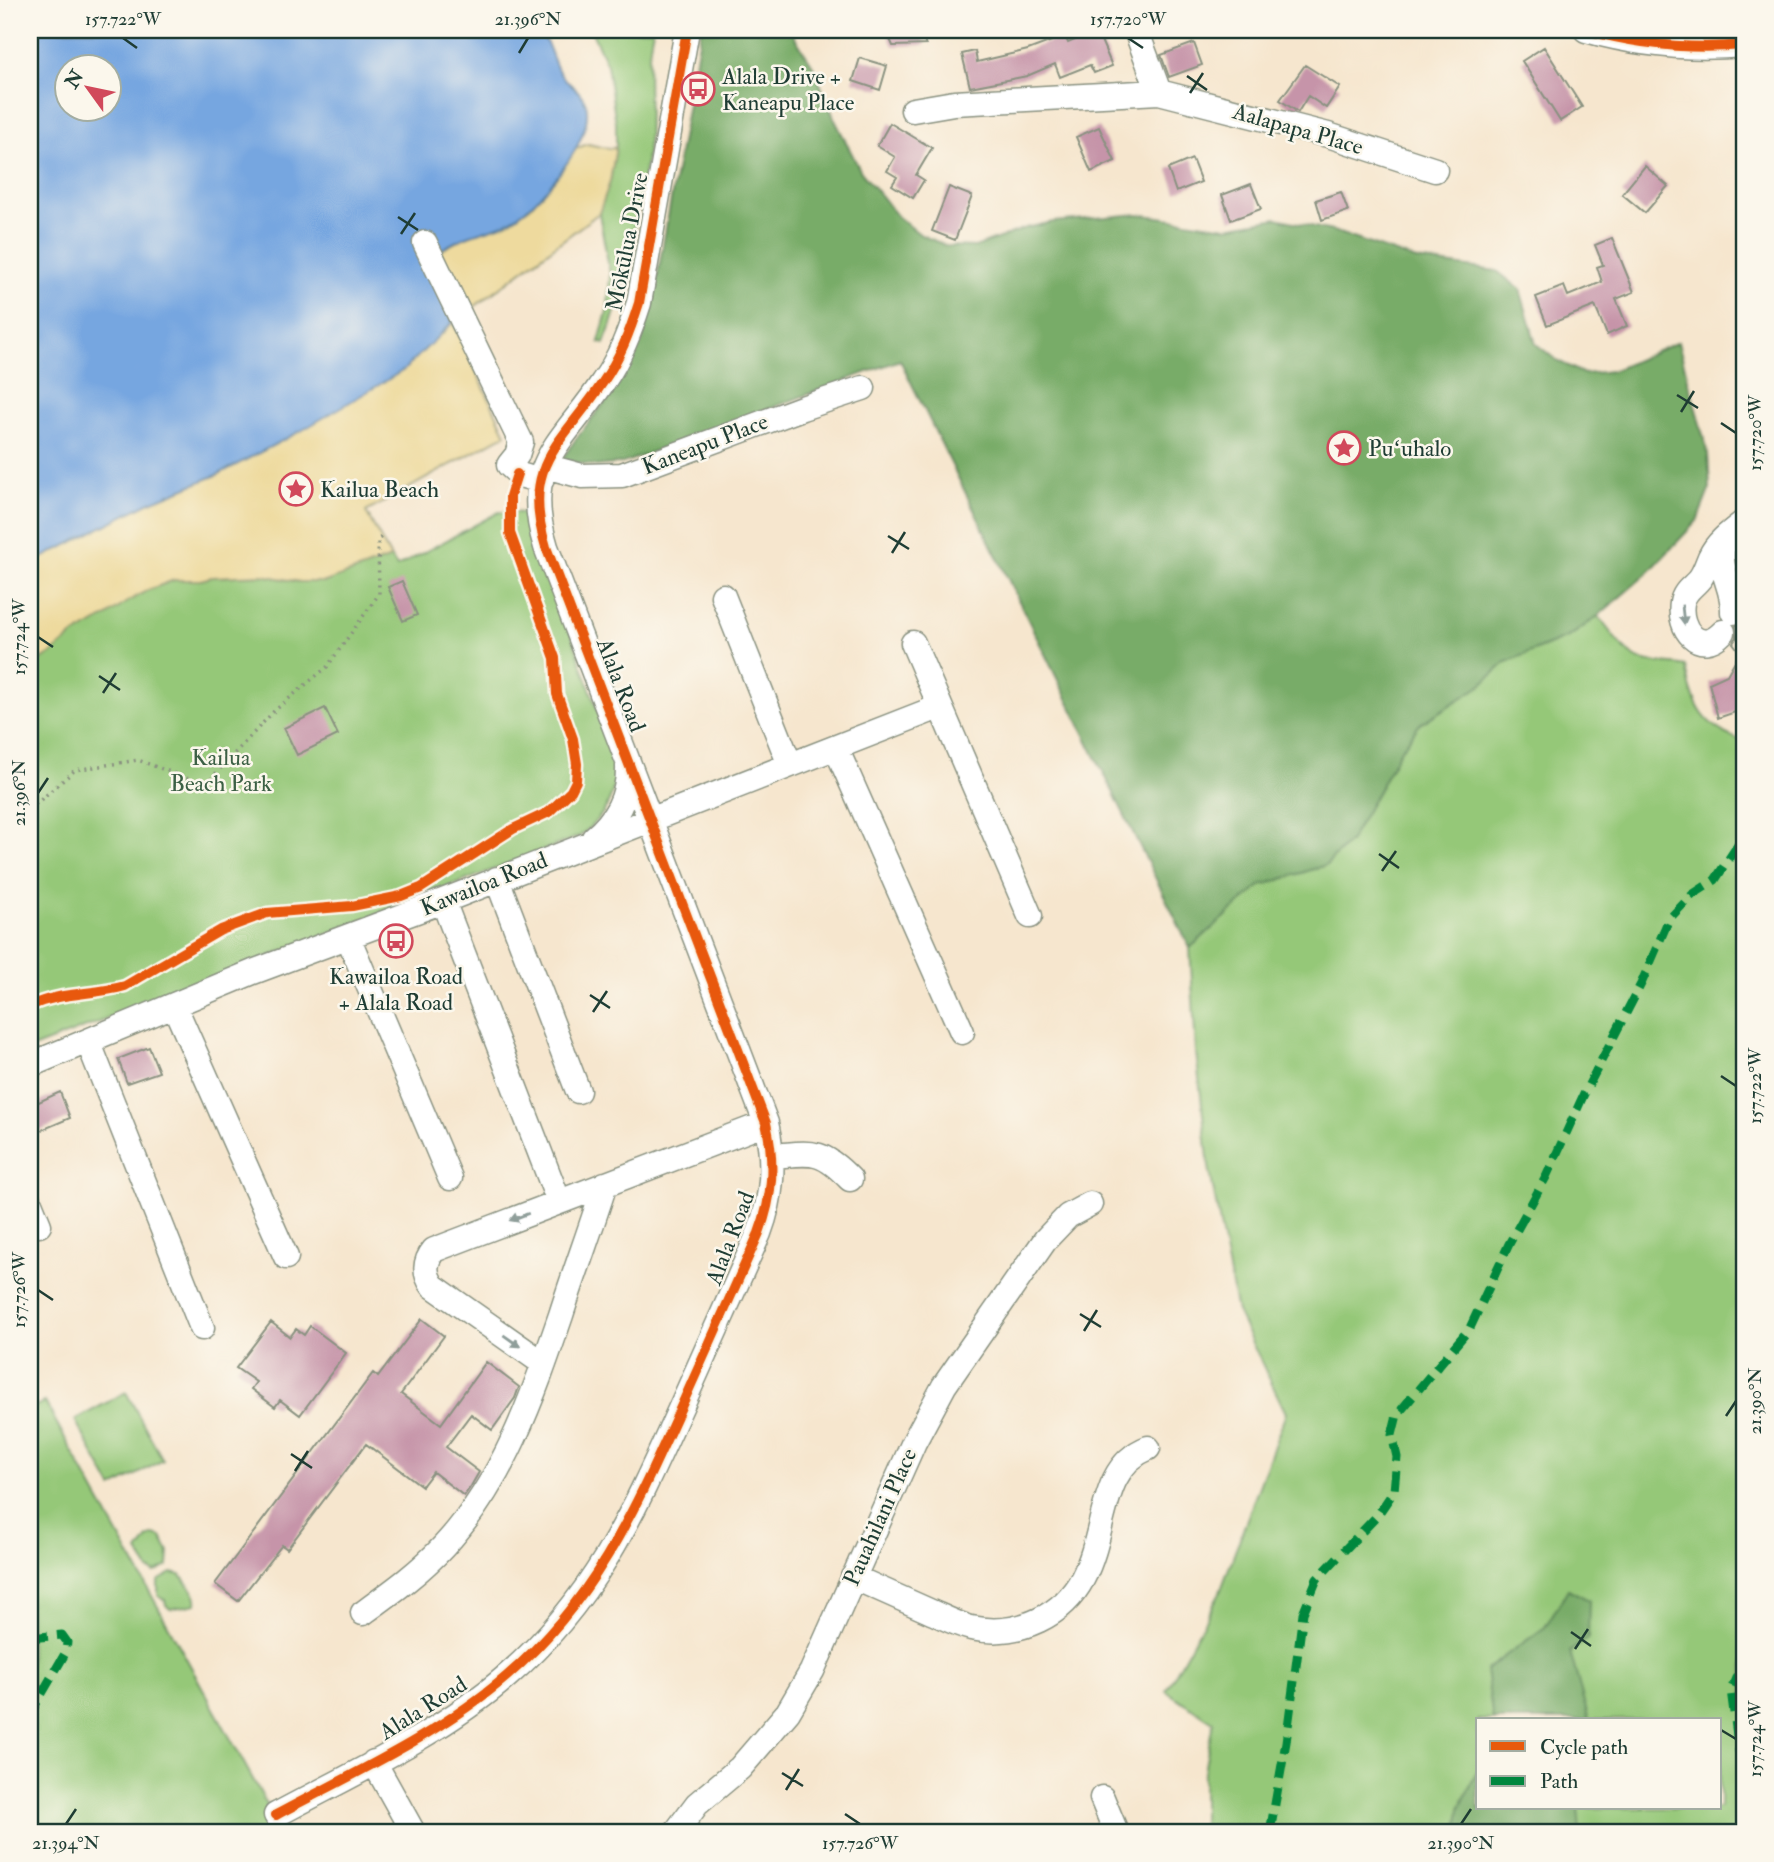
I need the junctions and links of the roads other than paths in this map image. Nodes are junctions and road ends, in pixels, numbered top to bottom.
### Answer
1 (687, 30) edge
2 (1136, 30) edge
3 (1586, 30) edge
4 (1744, 45) edge
5 (1159, 92) junction
6 (913, 110) dead end
7 (1435, 170) dead end
8 (425, 243) dead end
9 (863, 388) dead end
10 (543, 473) junction
11 (1735, 530) edge
12 (1696, 583) junction
13 (723, 596) dead end
14 (1728, 612) junction
15 (913, 643) dead end
16 (939, 707) junction
17 (835, 748) junction
18 (626, 755) junction
19 (790, 765) junction
20 (651, 820) junction
21 (587, 843) junction
22 (497, 879) junction
23 (443, 901) junction
24 (1030, 916) dead end
25 (348, 937) junction
26 (174, 1005) junction
27 (962, 1032) dead end
28 (88, 1041) junction
29 (30, 1065) edge
30 (578, 1091) dead end
31 (766, 1123) junction
32 (772, 1156) junction
33 (450, 1178) dead end
34 (850, 1180) dead end
35 (606, 1184) junction
36 (554, 1189) dead end
37 (1090, 1204) dead end
38 (286, 1257) dead end
39 (202, 1328) dead end
40 (544, 1364) junction
41 (1148, 1448) dead end
42 (853, 1577) junction
43 (363, 1613) dead end
44 (374, 1762) junction
45 (1102, 1798) dead end
46 (276, 1815) dead end
47 (413, 1832) edge
48 (676, 1832) edge
49 (1116, 1832) edge

1 - 10 street, Mōkūlua Drive
2 - 5 street
3 - 4 street
5 - 6 street, Aalapapa Place
5 - 7 street, Aalapapa Place
8 - 10 street, Kaneapu Place
9 - 10 street, Kaneapu Place
10 - 18 street, Alala Road
11 - 12 street
11 - 14 street
12 - 14 street
12 -> 14 street
13 - 19 street
15 - 16 street
16 - 17 street, Kawailoa Road
16 - 24 street
17 - 19 street, Kawailoa Road
17 - 27 street
18 - 20 street, Alala Road
18 - 21 street
19 - 20 street, Kawailoa Road
20 - 21 street, Kawailoa Road
20 - 31 street, Alala Road
21 - 22 street, Kawailoa Road
22 - 23 street, Kawailoa Road
22 - 30 street
23 - 25 street, Kawailoa Road
23 - 36 street
25 - 26 street, Kawailoa Road
25 - 33 street
26 - 28 street, Kawailoa Road
26 - 38 street
28 - 29 street, Kawailoa Road
28 - 39 street
31 - 32 street, Alala Road
31 - 35 street
32 - 34 street
32 - 44 street, Alala Road
35 - 40 street
35 -> 40 street
37 - 42 street, Pauahilani Place
40 - 43 street
41 - 42 street
42 - 48 street, Pauahilani Place
44 - 46 street, Alala Road
44 - 47 street
45 - 49 street

